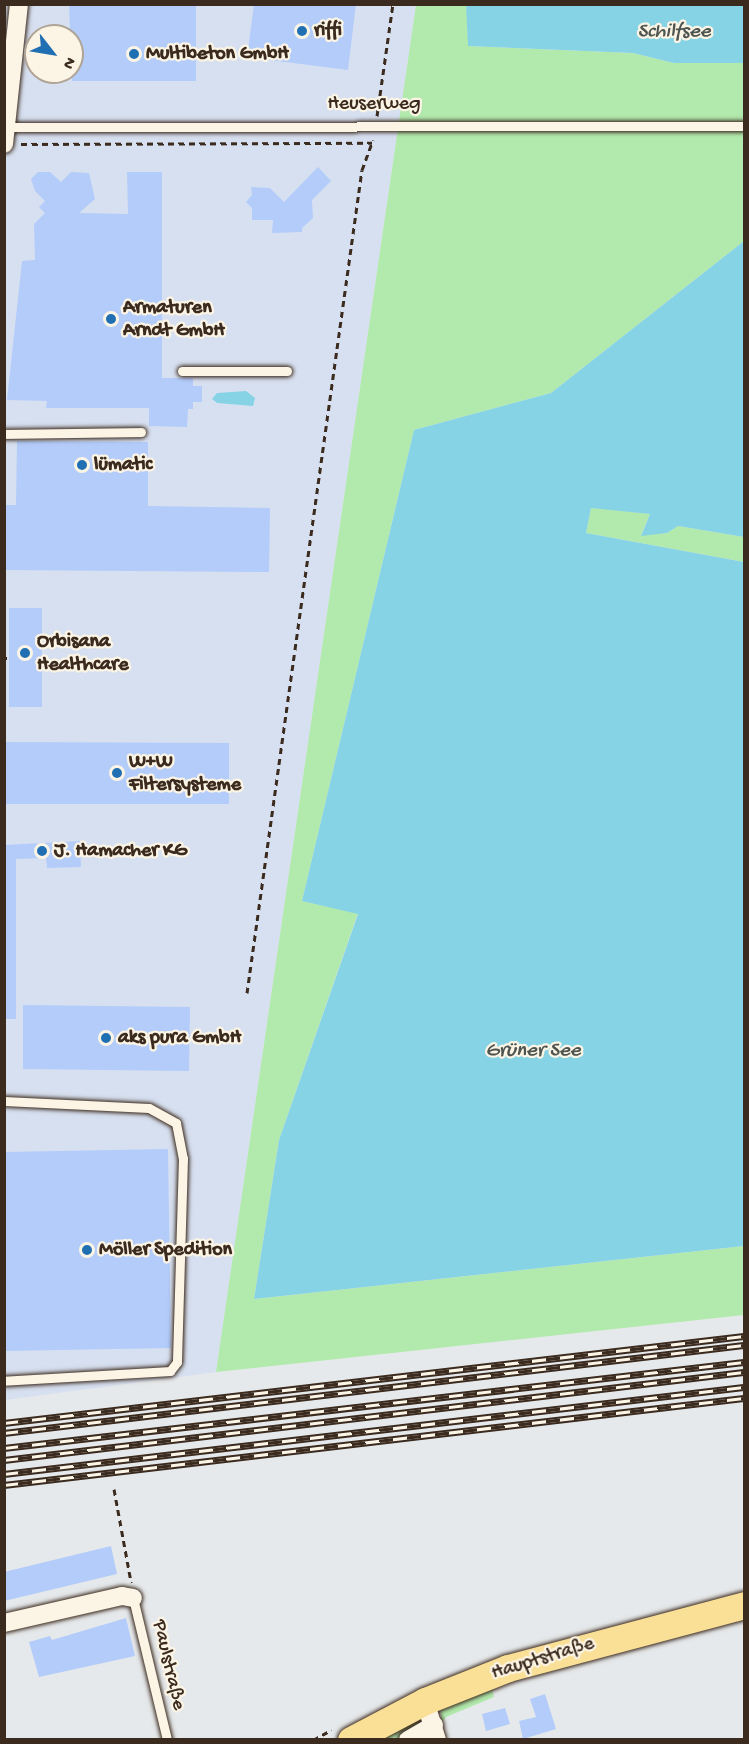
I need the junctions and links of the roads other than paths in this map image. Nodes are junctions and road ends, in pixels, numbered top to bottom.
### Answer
1 (19, 4) edge
2 (744, 126) edge
3 (5, 136) edge
4 (182, 371) dead end
5 (287, 371) dead end
6 (141, 432) dead end
7 (4, 434) edge
8 (4, 1101) edge
9 (4, 1381) edge
10 (133, 1598) joint
11 (744, 1605) edge
12 (4, 1623) edge
13 (432, 1722) edge
14 (167, 1740) edge
15 (351, 1740) edge
16 (408, 1740) edge

1 - 3 street
2 - 3 lane, Heuserweg
4 - 5 lane
6 - 7 lane
8 - 9 lane
10 - 12 street
10 - 14 lane, Paulstraße
11 - 13 main road, Hauptstraße
13 - 15 main road, Hauptstraße
13 - 16 street, Hauptstraße

